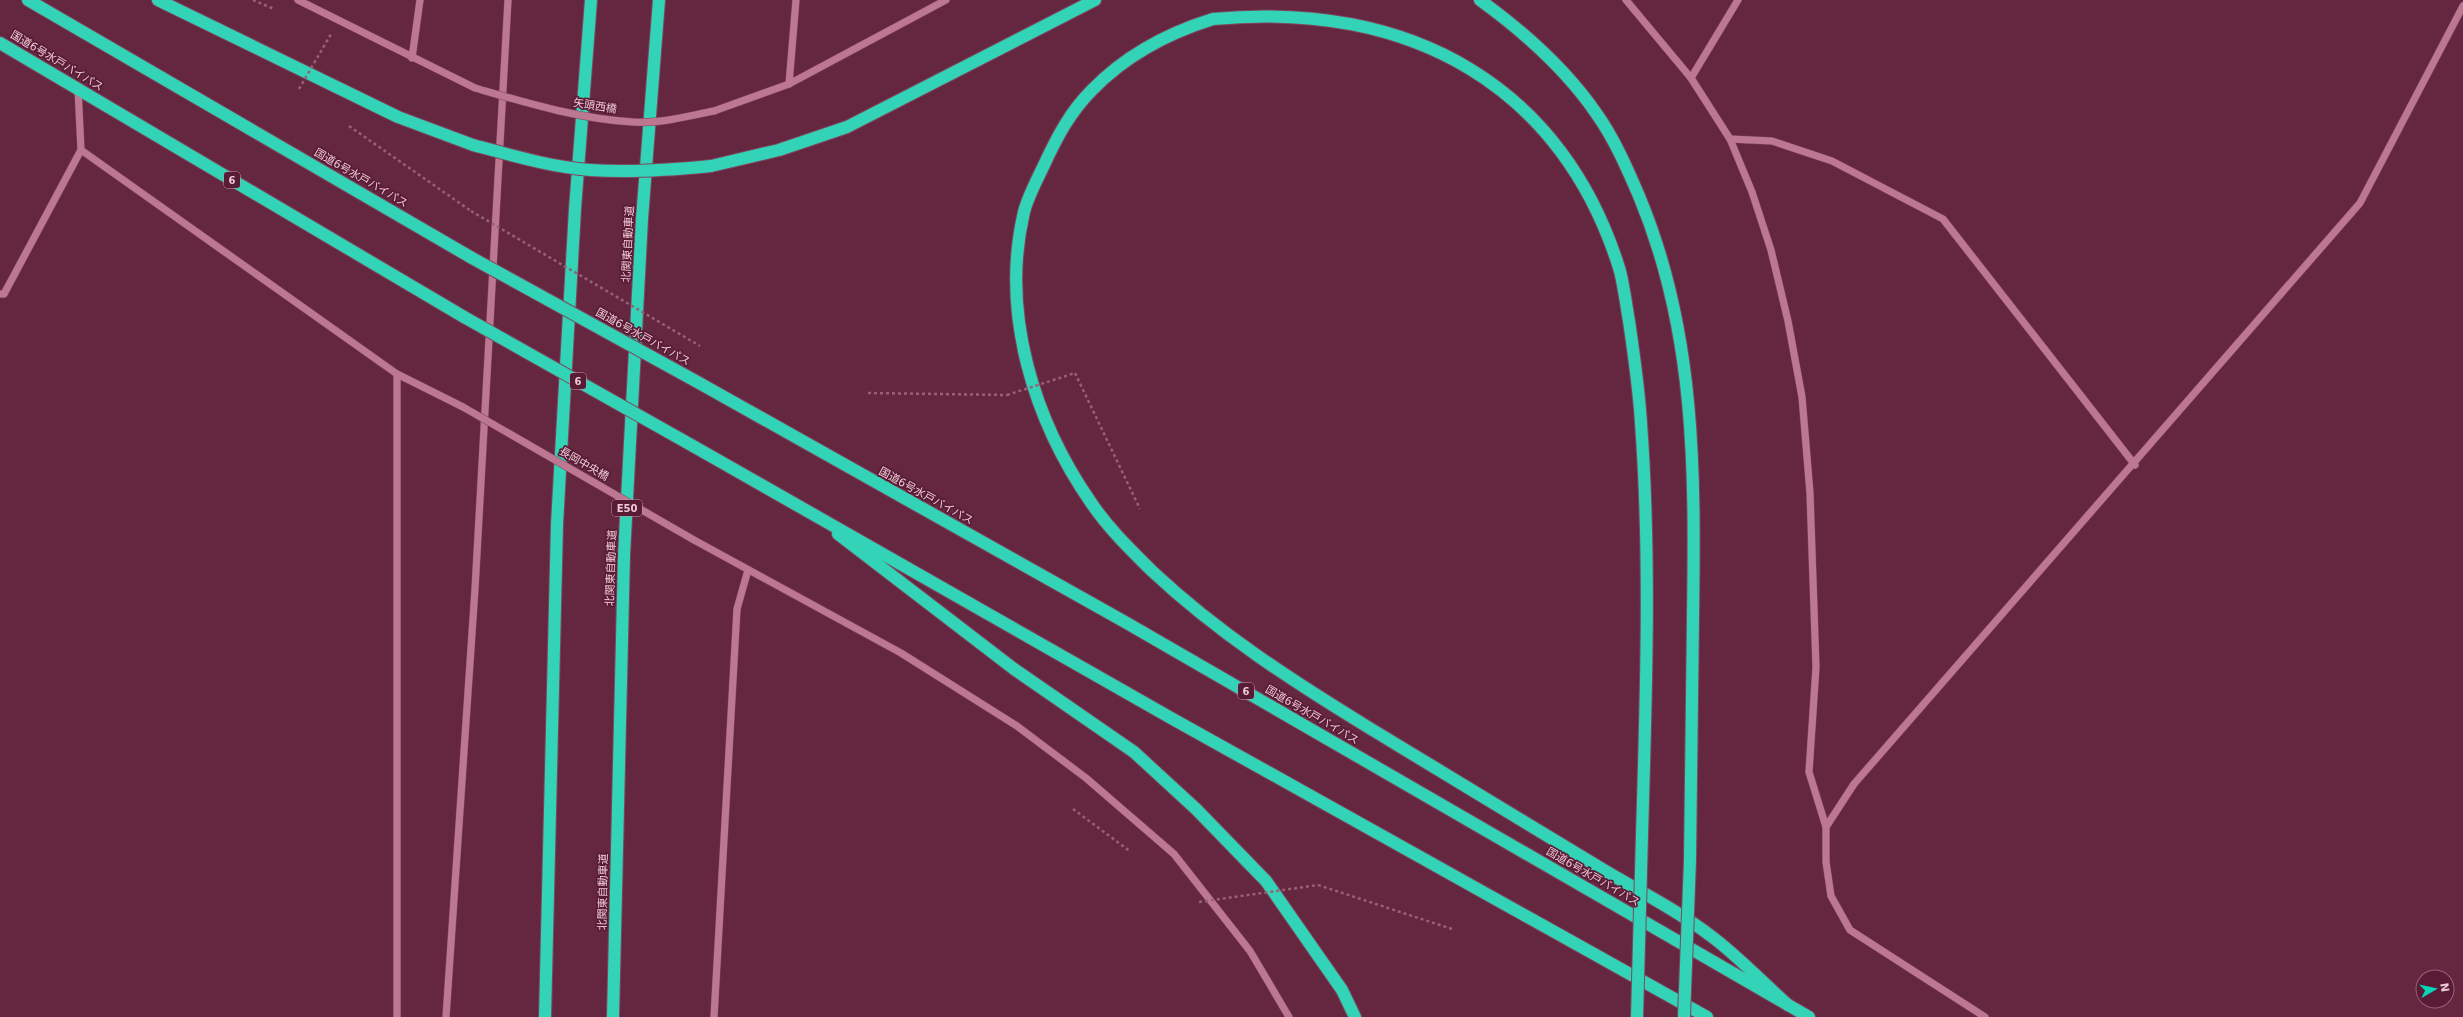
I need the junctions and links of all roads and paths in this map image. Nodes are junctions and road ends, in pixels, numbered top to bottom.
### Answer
1 (28, 0) edge
2 (158, 0) edge
3 (298, 0) edge
4 (420, 0) edge
5 (508, 0) edge
6 (591, 0) edge
7 (659, 0) edge
8 (796, 0) edge
9 (946, 0) edge
10 (1095, 0) edge
11 (1480, 0) edge
12 (1626, 0) edge
13 (1738, 0) edge
14 (1280, 5) dead end
15 (2463, 6) edge
16 (331, 34) dead end
17 (0, 43) edge
18 (412, 58) junction
19 (1691, 78) junction
20 (789, 84) junction
21 (1517, 88) dead end
22 (78, 89) junction
23 (305, 93) dead end
24 (348, 125) dead end
25 (1730, 139) junction
26 (80, 150) junction
27 (0, 294) edge
28 (700, 346) dead end
29 (398, 374) junction
30 (868, 393) dead end
31 (2135, 465) junction
32 (803, 507) junction
33 (1140, 509) dead end
34 (748, 570) junction
35 (1826, 827) junction
36 (1198, 902) dead end
37 (1452, 929) dead end
38 (1788, 1005) junction
39 (397, 1017) edge
40 (446, 1017) edge
41 (546, 1017) edge
42 (613, 1017) edge
43 (714, 1017) edge
44 (1289, 1017) edge
45 (1355, 1017) edge
46 (1638, 1017) edge
47 (1684, 1017) edge
48 (1707, 1017) edge
49 (1809, 1017) edge
50 (1985, 1017) edge

1 - 38 highway, 国道6号水戸バイパス / 6, bridge
2 - 10 highway, bridge
3 - 18 street, 矢頭西橋
4 - 18 street
5 - 40 street
6 - 41 highway
7 - 42 highway, 北関東自動車道 / E50
8 - 20 street
9 - 20 street, 矢頭西橋
11 - 47 highway, bridge
12 - 19 street
13 - 19 street
14 - 38 highway
15 - 31 street
16 - 23 path, bridge
17 - 22 highway, 国道6号水戸バイパス / 6
18 - 20 street, 矢頭西橋, bridge
19 - 25 street
21 - 46 highway, bridge
22 - 26 street
22 - 32 highway, 国道6号水戸バイパス / 6, bridge
24 - 28 path, bridge
25 - 31 street
25 - 35 street
26 - 27 street
26 - 29 street, 長岡中央橋
29 - 34 street, 長岡中央橋, bridge
29 - 39 street
30 - 33 path, bridge
31 - 35 street
32 - 45 highway
32 - 48 highway, 国道6号水戸バイパス / 6
34 - 43 street
34 - 44 street, 長岡中央橋
35 - 50 street
36 - 37 path, bridge
38 - 49 highway, 国道6号水戸バイパス / 6

